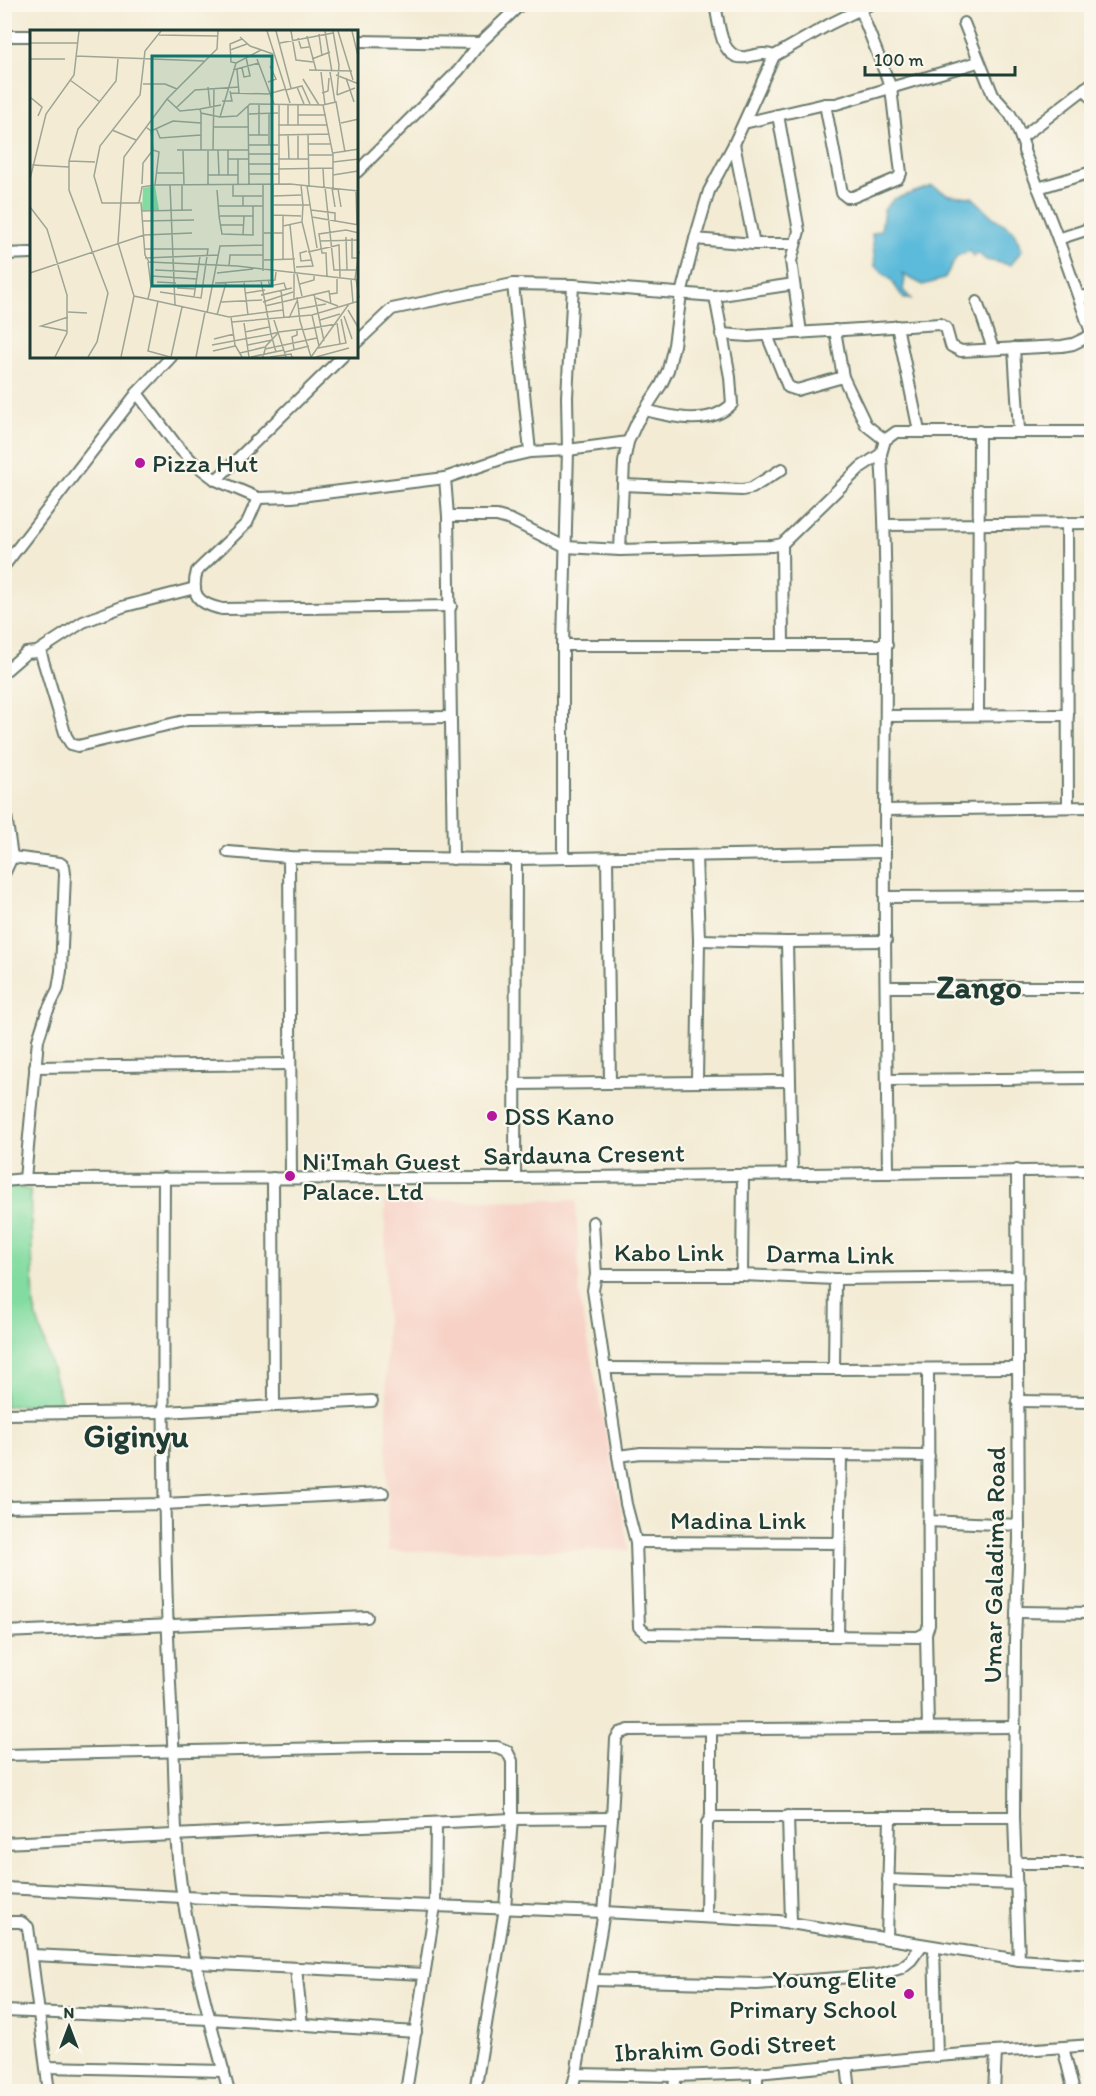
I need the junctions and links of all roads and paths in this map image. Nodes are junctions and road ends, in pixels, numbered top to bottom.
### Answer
1 (521, 4) edge
2 (715, 4) edge
3 (866, 7) edge
4 (846, 9) edge
5 (964, 23) dead end
6 (4, 36) edge
7 (30, 36) edge
8 (358, 41) edge
9 (480, 43) junction
10 (774, 56) junction
11 (978, 62) junction
12 (1088, 86) edge
13 (891, 88) junction
14 (1092, 99) edge
15 (825, 104) junction
16 (778, 115) junction
17 (744, 123) junction
18 (1021, 138) junction
19 (734, 144) junction
20 (358, 171) edge
21 (1092, 172) edge
22 (1038, 188) junction
23 (1092, 228) edge
24 (1058, 238) junction
25 (695, 239) junction
26 (754, 244) junction
27 (794, 244) junction
28 (30, 253) edge
29 (4, 254) edge
30 (513, 284) junction
31 (794, 284) junction
32 (573, 285) junction
33 (681, 294) junction
34 (1092, 294) edge
35 (715, 296) junction
36 (1079, 298) junction
37 (977, 302) dead end
38 (897, 326) junction
39 (835, 330) junction
40 (801, 333) junction
41 (721, 334) junction
42 (767, 335) junction
43 (1092, 335) edge
44 (358, 341) edge
45 (1014, 348) junction
46 (993, 349) junction
47 (170, 358) edge
48 (341, 358) edge
49 (843, 377) junction
50 (137, 393) junction
51 (645, 410) junction
52 (919, 431) junction
53 (979, 431) junction
54 (1019, 431) junction
55 (1092, 432) edge
56 (885, 440) junction
57 (628, 442) junction
58 (568, 450) junction
59 (530, 452) junction
60 (881, 454) junction
61 (782, 469) dead end
62 (445, 478) junction
63 (216, 480) junction
64 (623, 486) junction
65 (258, 498) junction
66 (448, 516) junction
67 (1068, 523) junction
68 (1092, 523) edge
69 (978, 524) junction
70 (885, 525) junction
71 (782, 544) junction
72 (565, 547) junction
73 (620, 550) junction
74 (4, 566) edge
75 (195, 588) junction
76 (451, 606) junction
77 (563, 645) junction
78 (783, 645) junction
79 (887, 645) junction
80 (37, 651) junction
81 (4, 672) edge
82 (978, 715) junction
83 (1068, 715) junction
84 (886, 716) junction
85 (450, 717) junction
86 (4, 802) edge
87 (1068, 807) junction
88 (1092, 807) edge
89 (885, 810) junction
90 (228, 852) dead end
91 (885, 852) junction
92 (696, 856) junction
93 (12, 857) junction
94 (289, 857) junction
95 (563, 858) junction
96 (607, 858) junction
97 (453, 859) junction
98 (516, 859) junction
99 (4, 873) edge
100 (885, 897) junction
101 (1092, 897) edge
102 (699, 940) junction
103 (886, 941) junction
104 (787, 942) junction
105 (886, 987) junction
106 (1092, 987) edge
107 (289, 1064) junction
108 (35, 1067) junction
109 (1092, 1078) edge
110 (887, 1080) junction
111 (697, 1081) junction
112 (789, 1081) junction
113 (610, 1083) junction
114 (514, 1084) junction
115 (1017, 1170) junction
116 (1092, 1170) edge
117 (888, 1173) junction
118 (743, 1174) junction
119 (792, 1174) junction
120 (291, 1177) junction
121 (164, 1178) junction
122 (273, 1178) junction
123 (515, 1178) junction
124 (25, 1179) junction
125 (4, 1181) edge
126 (593, 1222) dead end
127 (596, 1275) junction
128 (742, 1275) junction
129 (1018, 1277) junction
130 (835, 1279) junction
131 (605, 1368) junction
132 (834, 1368) junction
133 (1017, 1368) junction
134 (928, 1370) junction
135 (372, 1401) dead end
136 (1017, 1401) junction
137 (1092, 1402) edge
138 (274, 1406) junction
139 (163, 1412) junction
140 (4, 1414) edge
141 (618, 1456) junction
142 (841, 1456) junction
143 (928, 1456) junction
144 (383, 1494) dead end
145 (164, 1504) junction
146 (4, 1507) edge
147 (928, 1521) junction
148 (1019, 1525) junction
149 (636, 1542) junction
150 (839, 1543) junction
151 (1016, 1612) junction
152 (1092, 1613) edge
153 (367, 1617) dead end
154 (166, 1625) junction
155 (4, 1632) edge
156 (926, 1633) junction
157 (838, 1636) junction
158 (1015, 1726) junction
159 (928, 1727) junction
160 (711, 1730) junction
161 (174, 1751) junction
162 (4, 1755) edge
163 (788, 1816) junction
164 (711, 1817) junction
165 (890, 1817) junction
166 (1014, 1817) junction
167 (612, 1818) junction
168 (512, 1819) junction
169 (436, 1824) junction
170 (175, 1835) junction
171 (4, 1843) edge
172 (1016, 1863) junction
173 (1092, 1863) edge
174 (888, 1880) junction
175 (1017, 1884) junction
176 (4, 1888) edge
177 (182, 1897) junction
178 (435, 1906) junction
179 (505, 1908) junction
180 (604, 1912) junction
181 (706, 1917) junction
182 (4, 1922) edge
183 (791, 1922) junction
184 (886, 1939) junction
185 (922, 1945) junction
186 (934, 1947) junction
187 (33, 1955) junction
188 (1019, 1960) junction
189 (195, 1963) junction
190 (1092, 1965) edge
191 (297, 1968) junction
192 (424, 1974) junction
193 (593, 1980) junction
194 (4, 2011) edge
195 (38, 2011) junction
196 (210, 2019) junction
197 (302, 2025) junction
198 (416, 2032) junction
199 (1092, 2045) edge
200 (1063, 2047) junction
201 (996, 2052) junction
202 (937, 2056) junction
203 (847, 2064) junction
204 (46, 2067) junction
205 (224, 2071) junction
206 (757, 2073) junction
207 (576, 2074) junction
208 (676, 2076) junction
209 (49, 2091) edge
210 (229, 2091) edge
211 (406, 2091) edge
212 (475, 2091) edge
213 (571, 2091) edge
214 (673, 2091) edge
215 (757, 2091) edge
216 (850, 2091) edge
217 (994, 2091) edge
218 (1074, 2091) edge

1 - 9 street
2 - 10 street
3 - 4 street
3 - 13 street
4 - 10 street
5 - 11 street
6 - 7 street
8 - 9 street
9 - 20 street
10 - 17 street
11 - 13 street
11 - 18 street
12 - 14 street
12 - 18 street
13 - 15 street
13 - 15 street
15 - 16 street
16 - 17 street
16 - 27 street
17 - 19 street
18 - 22 street
19 - 25 street
19 - 26 street
21 - 22 street
22 - 24 street
23 - 24 street
24 - 36 street
25 - 26 street
25 - 33 street
26 - 27 street
27 - 31 street
28 - 29 street
30 - 32 street
30 - 44 street
30 - 59 street
31 - 35 street
31 - 40 street
32 - 33 street
32 - 58 street
33 - 35 street
33 - 51 street
34 - 36 street
35 - 41 street
36 - 43 street
37 - 46 street
38 - 39 street
38 - 46 street
38 - 52 street
39 - 40 street
39 - 49 street
40 - 42 street
41 - 42 street
41 - 51 street
42 - 49 street
43 - 45 street
45 - 46 street
45 - 54 street
47 - 50 street
48 - 63 street
49 - 56 street
50 - 63 street
50 - 74 street
51 - 57 street
52 - 53 street
52 - 56 street
53 - 54 street
53 - 69 street
54 - 55 street
56 - 60 street
57 - 58 street
57 - 64 street
58 - 59 street
58 - 72 street
59 - 62 street
60 - 70 street
60 - 71 street
61 - 64 street
62 - 65 street
62 - 66 street
63 - 65 street
64 - 73 street
65 - 75 street
66 - 72 street
66 - 76 street
67 - 68 street
67 - 69 street
67 - 83 street
69 - 70 street
69 - 82 street
70 - 79 street
71 - 73 street
71 - 78 street
72 - 73 street
72 - 77 street
75 - 76 street
75 - 80 street
76 - 85 street
77 - 78 street
77 - 95 street
78 - 79 street
79 - 84 street
80 - 81 street
80 - 85 street
82 - 83 street
82 - 84 street
83 - 87 street
84 - 89 street
85 - 97 street
86 - 93 street
87 - 88 street
87 - 89 street
89 - 91 street
90 - 94 street
91 - 92 street
91 - 100 street
92 - 96 street
92 - 102 street
93 - 99 street
93 - 108 street
94 - 97 street
94 - 107 street
95 - 96 street
95 - 98 street
96 - 113 street
97 - 98 street
98 - 114 street
100 - 101 street
100 - 103 street
102 - 104 street
102 - 111 street
103 - 104 street
103 - 105 street
104 - 112 street
105 - 106 street
105 - 110 street
107 - 108 street
107 - 120 street
108 - 124 street
109 - 110 street
110 - 117 street
111 - 112 street
111 - 113 street
112 - 119 street
113 - 114 street
114 - 123 street
115 - 116 street, Sardauna Cresent
115 - 117 street, Sardauna Cresent
115 - 129 street, Umar Galadima Road
117 - 119 street, Sardauna Cresent
118 - 119 street, Sardauna Cresent
118 - 123 street, Sardauna Cresent
118 - 128 street, Darma Link
120 - 122 street, Sardauna Cresent
120 - 123 street, Sardauna Cresent
121 - 122 street, Sardauna Cresent
121 - 124 street, Sardauna Cresent
121 - 139 street
122 - 138 street
124 - 125 street, Sardauna Cresent
126 - 127 street
127 - 128 street, Kabo Link
127 - 131 street
128 - 130 street, Darma Link
129 - 130 street, Darma Link
129 - 133 street, Umar Galadima Road
130 - 132 street
131 - 132 street
131 - 141 street
132 - 134 street
133 - 134 street
133 - 136 street, Umar Galadima Road
134 - 143 street
135 - 138 street
136 - 137 street
136 - 148 street, Umar Galadima Road
138 - 139 street
139 - 140 street
139 - 145 street
141 - 142 street
141 - 149 street
142 - 143 street
142 - 150 street
143 - 147 street
144 - 145 street
145 - 146 street
145 - 154 street
147 - 148 street
147 - 156 street
148 - 151 street, Umar Galadima Road
149 - 150 street, Madina Link
149 - 157 street
150 - 157 street
151 - 152 street
151 - 158 street, Umar Galadima Road
153 - 154 street
154 - 155 street
154 - 161 street
156 - 157 street
156 - 159 street
158 - 159 street
158 - 166 street, Umar Galadima Road
159 - 160 street
160 - 164 street
160 - 167 street
161 - 162 street
161 - 168 street
161 - 170 street
163 - 164 street
163 - 165 street
163 - 183 street
164 - 181 street
165 - 166 street
165 - 174 street
166 - 172 street, Umar Galadima Road
167 - 168 street
167 - 180 street
168 - 169 street
168 - 179 street
169 - 170 street
169 - 178 street
170 - 171 street
170 - 177 street
172 - 173 street
172 - 175 street, Umar Galadima Road
174 - 175 street
174 - 184 street
175 - 188 street, Umar Galadima Road
176 - 177 street
177 - 178 street
177 - 189 street
178 - 179 street
178 - 192 street
179 - 180 street
179 - 212 street
180 - 181 street
180 - 193 street
181 - 183 street
182 - 187 street
183 - 184 street
184 - 185 street
185 - 186 street
185 - 193 street
186 - 188 street
186 - 202 street
187 - 189 street
187 - 195 street
188 - 190 street
189 - 191 street
189 - 196 street
191 - 192 street
191 - 197 street
192 - 198 street
193 - 207 street
194 - 195 street
195 - 196 street
195 - 204 street
196 - 197 street
196 - 205 street
197 - 198 street
198 - 211 street
199 - 200 street, Ibrahim Godi Street
200 - 201 street, Ibrahim Godi Street
200 - 218 street
201 - 202 street, Ibrahim Godi Street
201 - 217 street
202 - 203 street, Ibrahim Godi Street
203 - 206 street, Ibrahim Godi Street
203 - 216 street
204 - 205 street
204 - 209 street
205 - 210 street
206 - 208 street, Ibrahim Godi Street
206 - 215 street
207 - 208 street, Ibrahim Godi Street
207 - 213 street
208 - 214 street

